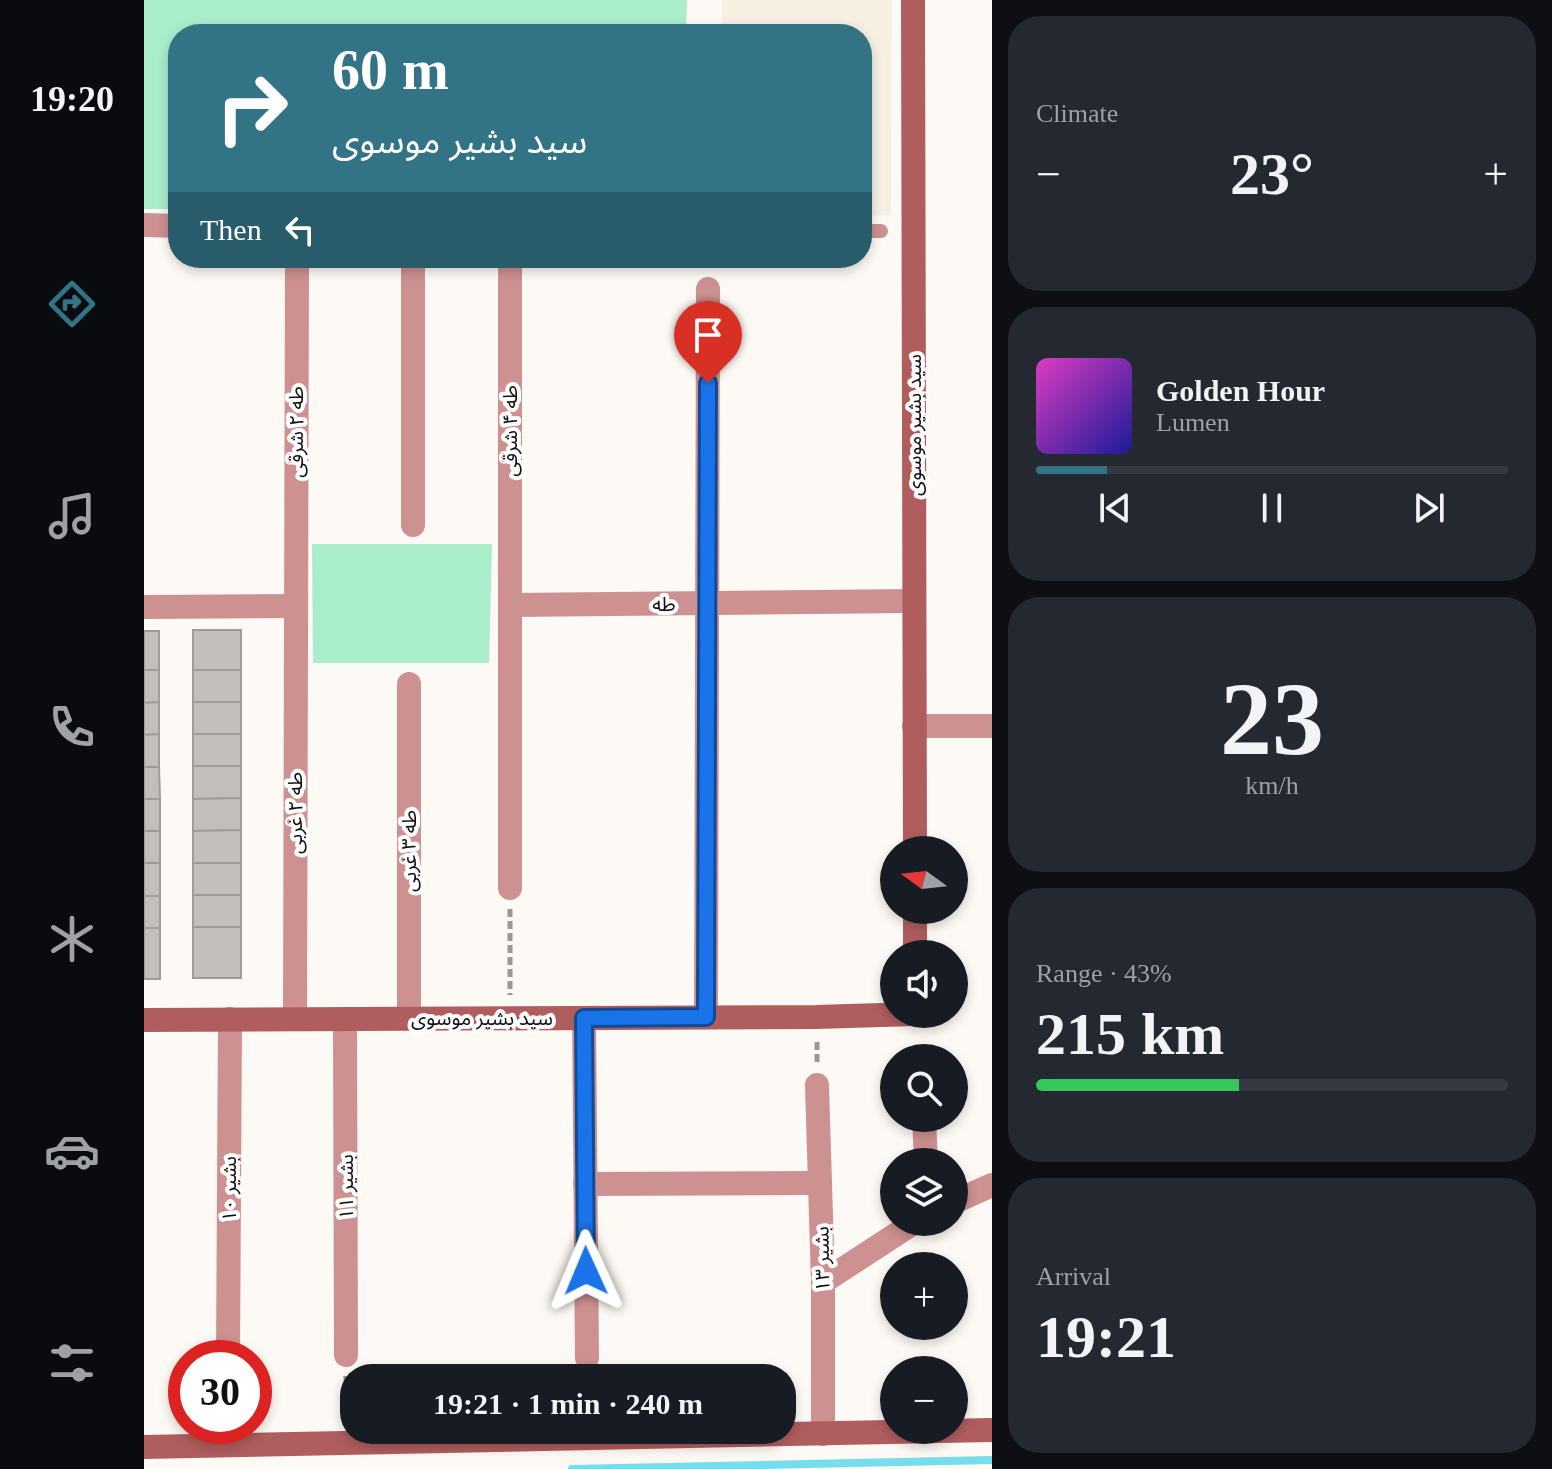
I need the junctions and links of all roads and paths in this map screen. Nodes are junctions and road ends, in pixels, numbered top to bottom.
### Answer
1 (913, 0) edge
2 (144, 225) edge
3 (168, 226) edge
4 (872, 231) edge
5 (881, 231) dead end
6 (297, 268) edge
7 (413, 268) edge
8 (510, 268) edge
9 (708, 289) dead end
10 (413, 525) dead end
11 (914, 601) junction
12 (707, 604) junction
13 (510, 605) junction
14 (296, 606) junction
15 (144, 607) edge
16 (409, 684) dead end
17 (914, 726) junction
18 (992, 726) edge
19 (915, 836) edge
20 (510, 888) joint
21 (880, 1015) edge
22 (706, 1017) junction
23 (816, 1017) junction
24 (409, 1018) junction
25 (510, 1018) junction
26 (584, 1018) junction
27 (230, 1019) junction
28 (295, 1019) junction
29 (345, 1019) junction
30 (144, 1020) edge
31 (817, 1085) joint
32 (820, 1183) junction
33 (585, 1184) junction
34 (992, 1185) edge
35 (968, 1196) edge
36 (894, 1236) edge
37 (823, 1282) junction
38 (228, 1340) edge
39 (346, 1355) joint
40 (587, 1358) dead end
41 (346, 1364) edge
42 (992, 1430) edge
43 (823, 1434) junction
44 (796, 1435) edge
45 (340, 1443) edge
46 (144, 1447) edge

1 - 11 street, سید بشیر موسوی
2 - 3 street
4 - 5 lane
6 - 14 street, طه ۲ شرقی
7 - 10 street
8 - 13 street, طه ۴ شرقی
9 - 12 street
11 - 12 street, طه
11 - 17 street, سید بشیر موسوی
12 - 13 street, طه
12 - 22 street
13 - 20 street, طه ۴ شرقی
14 - 15 street
14 - 28 street, طه ۲ غربی
16 - 24 street, طه ۳ غربی
17 - 18 street
17 - 19 street, سید بشیر موسوی
20 - 25 path
21 - 23 street, سید بشیر موسوی
22 - 23 street, سید بشیر موسوی
22 - 26 street, سید بشیر موسوی
23 - 31 path
24 - 25 street, سید بشیر موسوی
24 - 29 street, سید بشیر موسوی
25 - 26 street, سید بشیر موسوی
26 - 33 street
27 - 28 street, سید بشیر موسوی
27 - 30 street, سید بشیر موسوی
27 - 38 street, بشیر ۱۰
28 - 29 street, سید بشیر موسوی
29 - 39 street, بشیر ۱۱
31 - 32 street, بشیر ۱۳
32 - 33 street
32 - 37 street, بشیر ۱۳
33 - 40 street
34 - 35 street
36 - 37 street
37 - 43 street, بشیر ۱۳
39 - 41 path
42 - 43 street
43 - 44 street
45 - 46 street

